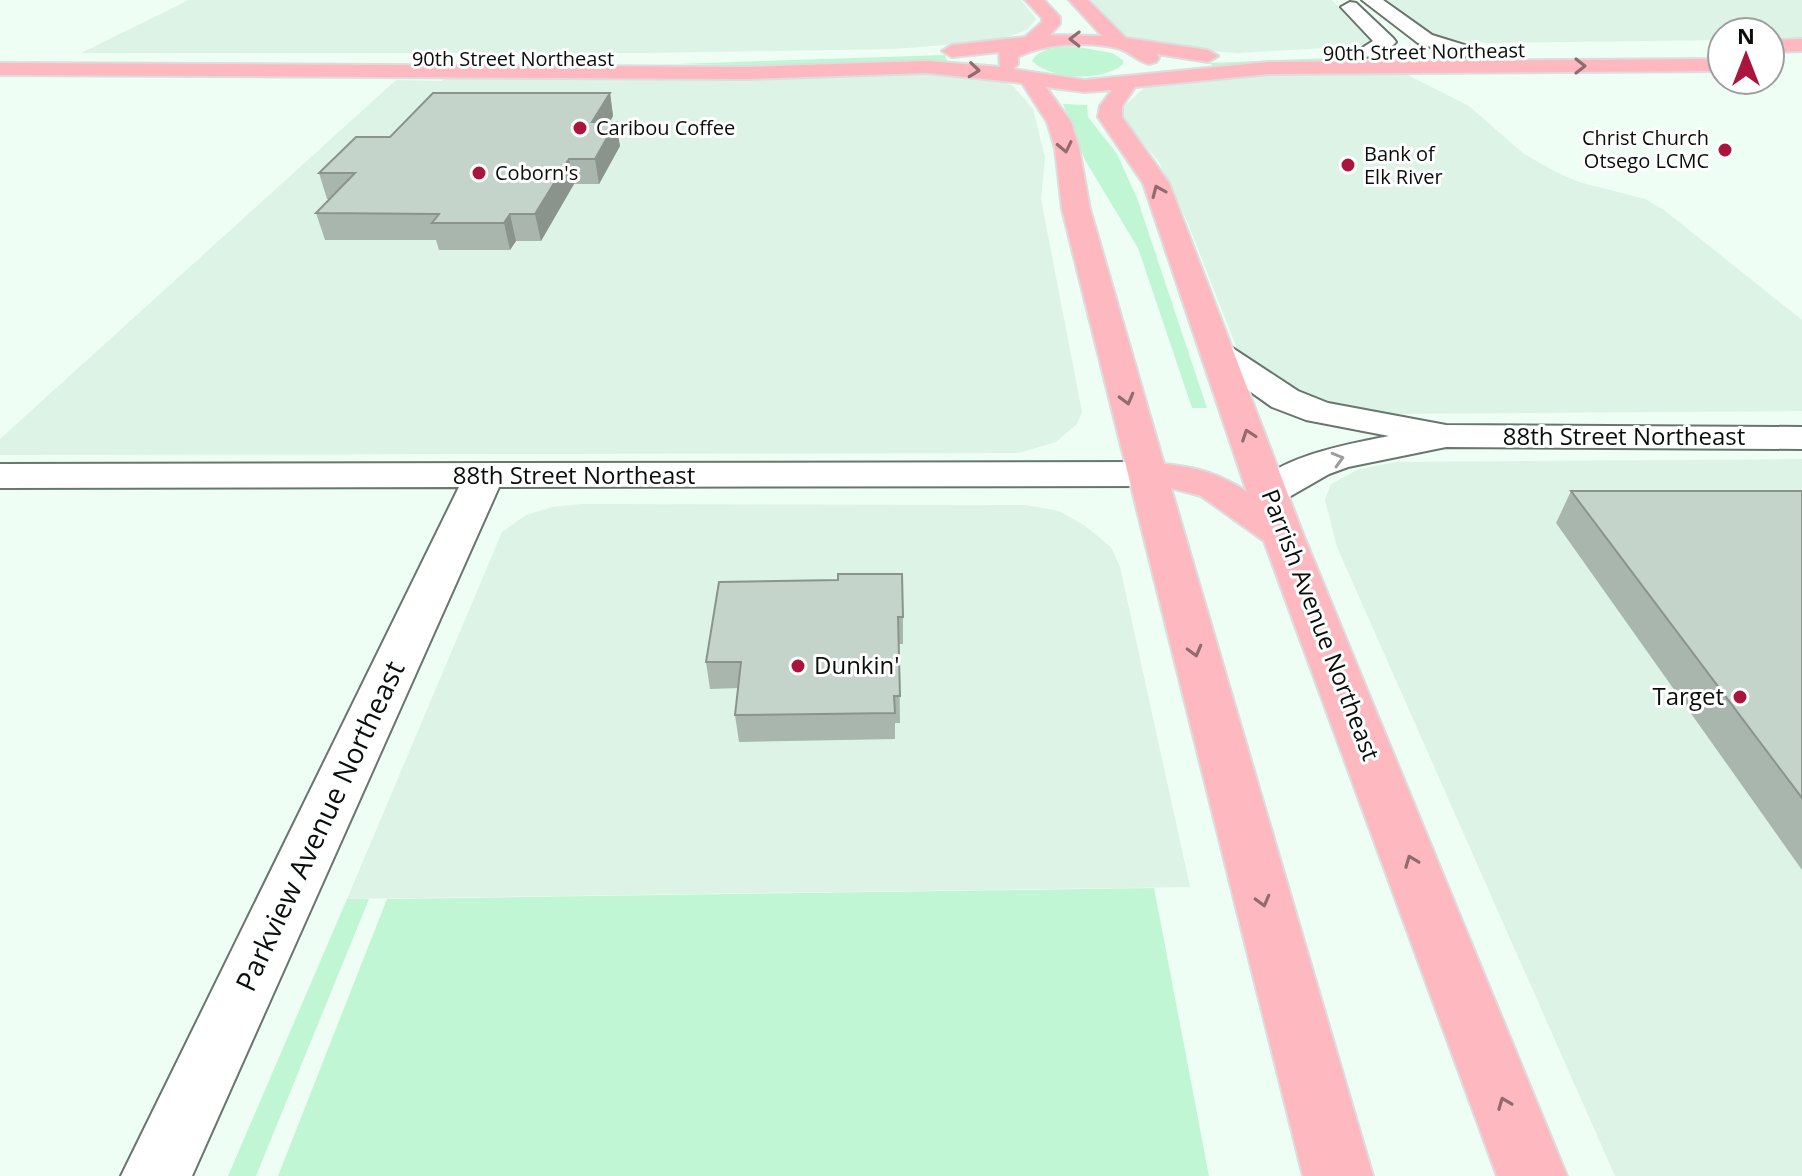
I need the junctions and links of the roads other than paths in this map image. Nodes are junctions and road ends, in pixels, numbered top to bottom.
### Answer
1 (1034, 0) edge
2 (1078, 0) edge
3 (1342, 0) edge
4 (1371, 0) edge
5 (1706, 47) edge
6 (1464, 51) junction
7 (1366, 52) junction
8 (0, 59) edge
9 (1027, 60) junction
10 (1128, 63) junction
11 (1706, 65) edge
12 (0, 69) edge
13 (1219, 354) junction
14 (1446, 436) junction
15 (1802, 438) edge
16 (1147, 474) junction
17 (0, 476) edge
18 (484, 476) junction
19 (1275, 514) junction
20 (156, 1176) edge
21 (1338, 1176) edge
22 (1532, 1176) edge

1 - 9 main road
2 - 10 main road
3 - 7 street
4 - 6 street
5 - 6 main road, 90th Street Northeast
6 - 7 main road, 90th Street Northeast
7 - 10 main road, 90th Street Northeast
8 - 9 main road, 90th Street Northeast
10 -> 9 main road
9 - 10 main road
12 -> 9 main road, 90th Street Northeast
9 -> 16 main road
10 -> 11 main road, 90th Street Northeast
13 -> 10 main road, Parrish Avenue Northeast
13 - 14 street, 88th Street Northeast
19 -> 13 main road, Parrish Avenue Northeast
14 - 15 street, 88th Street Northeast
19 -> 14 street, 88th Street Northeast
16 - 18 street, 88th Street Northeast
16 - 19 main road
16 -> 21 main road
17 - 18 street, 88th Street Northeast
18 - 20 street, Parkview Avenue Northeast
22 -> 19 main road, Parrish Avenue Northeast

